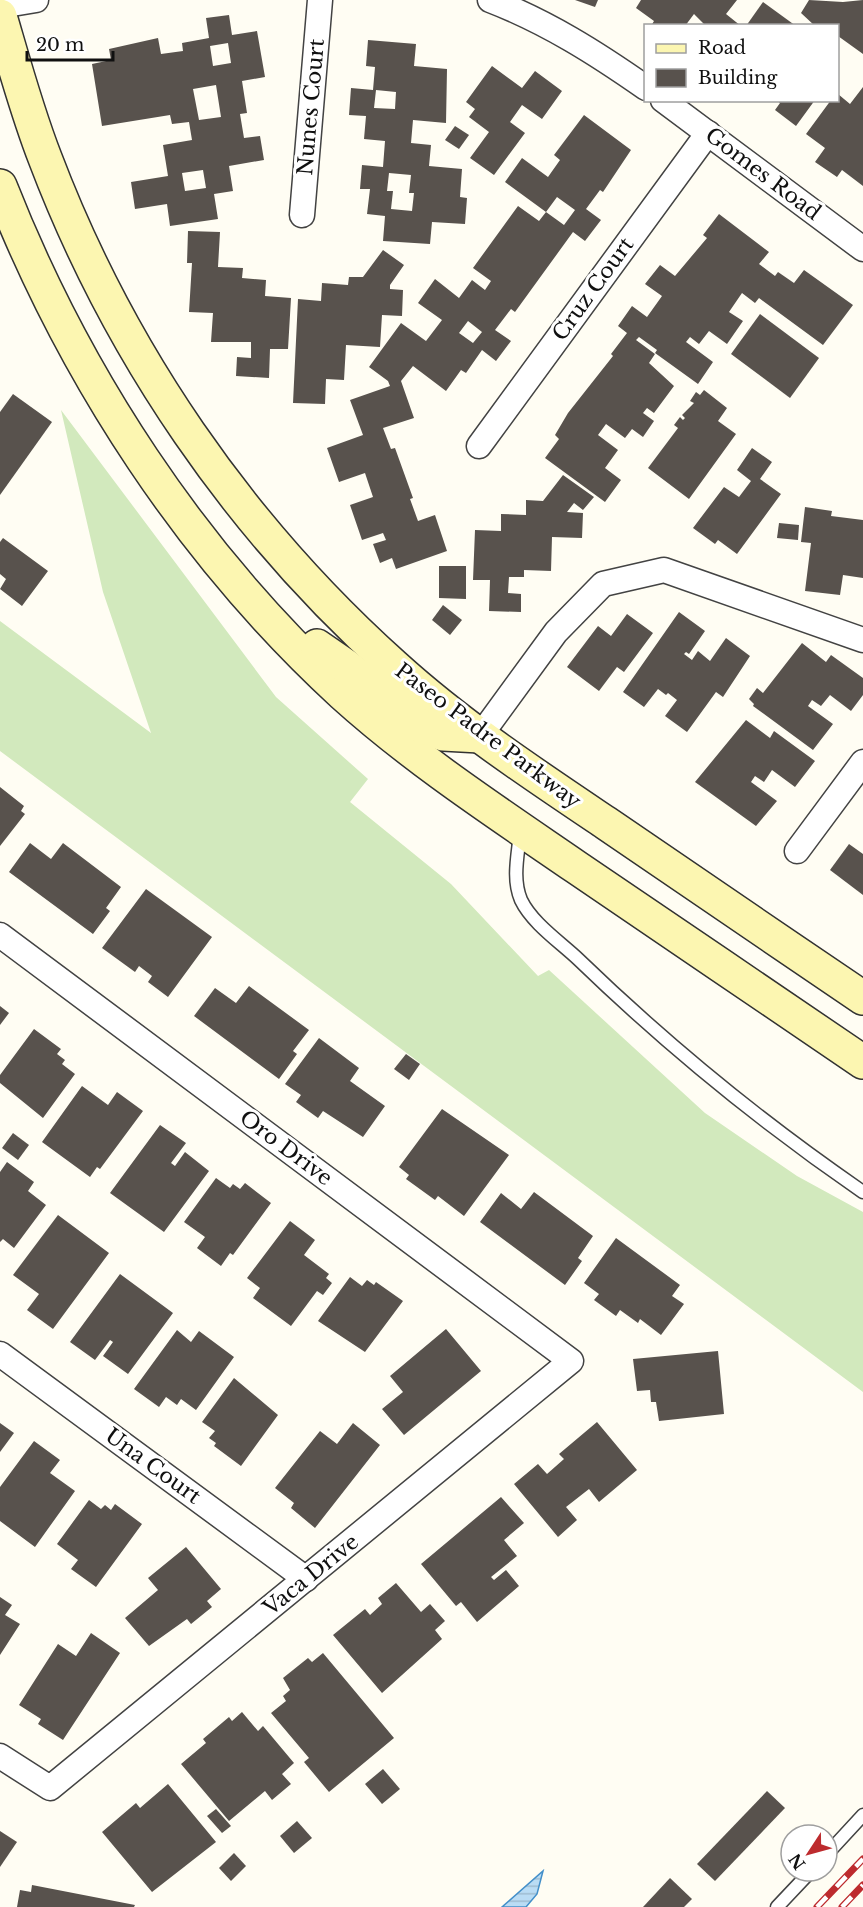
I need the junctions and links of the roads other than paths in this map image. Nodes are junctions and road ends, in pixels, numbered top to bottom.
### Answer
1 (36, 0) edge
2 (320, 0) edge
3 (490, 0) edge
4 (0, 6) edge
5 (0, 16) edge
6 (644, 87) edge
7 (666, 102) edge
8 (708, 133) junction
9 (0, 186) edge
10 (302, 215) dead end
11 (863, 249) edge
12 (479, 446) dead end
13 (260, 609) junction
14 (863, 640) edge
15 (480, 736) junction
16 (863, 762) edge
17 (520, 829) junction
18 (797, 851) dead end
19 (0, 935) edge
20 (863, 998) edge
21 (863, 1062) edge
22 (863, 1192) edge
23 (0, 1354) edge
24 (571, 1361) joint
25 (306, 1579) junction
26 (0, 1756) edge
27 (862, 1817) edge
28 (839, 1841) edge
29 (800, 1883) edge
30 (777, 1907) edge

1 - 4 street
2 - 10 street, Nunes Court
3 - 6 street
5 - 15 main road, Paseo Padre Parkway
7 - 8 street, Gomes Road
8 - 11 street, Gomes Road
8 - 12 street, Cruz Court
9 - 13 main road
13 - 15 main road
13 - 17 main road
14 - 15 street
15 - 20 main road, Paseo Padre Parkway
16 - 18 street
17 - 21 main road
17 - 22 lane
19 - 24 street, Oro Drive
23 - 25 street, Una Court
24 - 25 street, Vaca Drive
25 - 26 street, Vaca Drive
27 - 28 lane
29 - 30 lane

